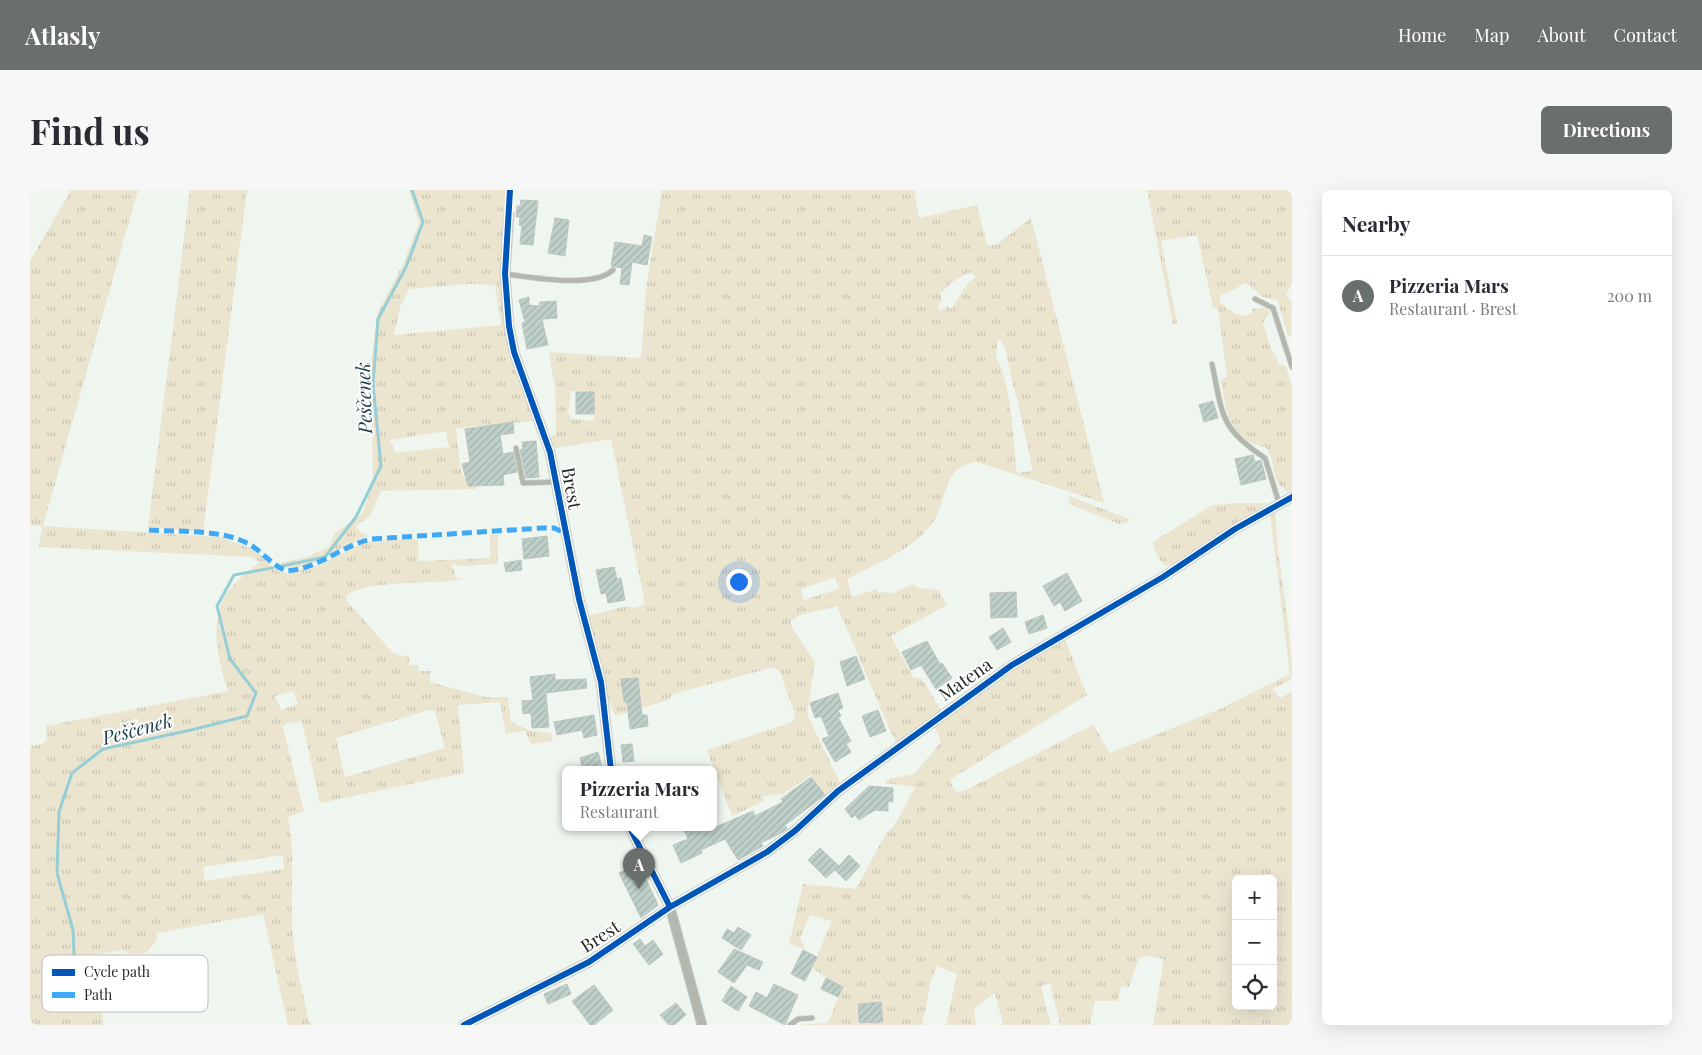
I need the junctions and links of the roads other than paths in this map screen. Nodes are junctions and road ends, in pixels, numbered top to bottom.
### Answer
1 (510, 214) dead end
2 (613, 270) dead end
3 (504, 274) junction
4 (1255, 299) dead end
5 (1212, 364) dead end
6 (1292, 367) edge
7 (516, 448) dead end
8 (556, 482) junction
9 (1292, 496) edge
10 (1279, 503) junction
11 (611, 766) edge
12 (632, 831) edge
13 (670, 907) junction
14 (812, 1018) dead end
15 (464, 1025) edge
16 (702, 1025) edge
17 (790, 1025) edge

1 - 3 street, Brest
2 - 3 lane
3 - 8 street, Brest
4 - 6 lane
5 - 10 lane
7 - 8 lane
8 - 11 street, Brest
9 - 10 street, Matena
10 - 13 street, Matena
12 - 13 street
13 - 15 street, Brest
13 - 16 street
14 - 17 lane

